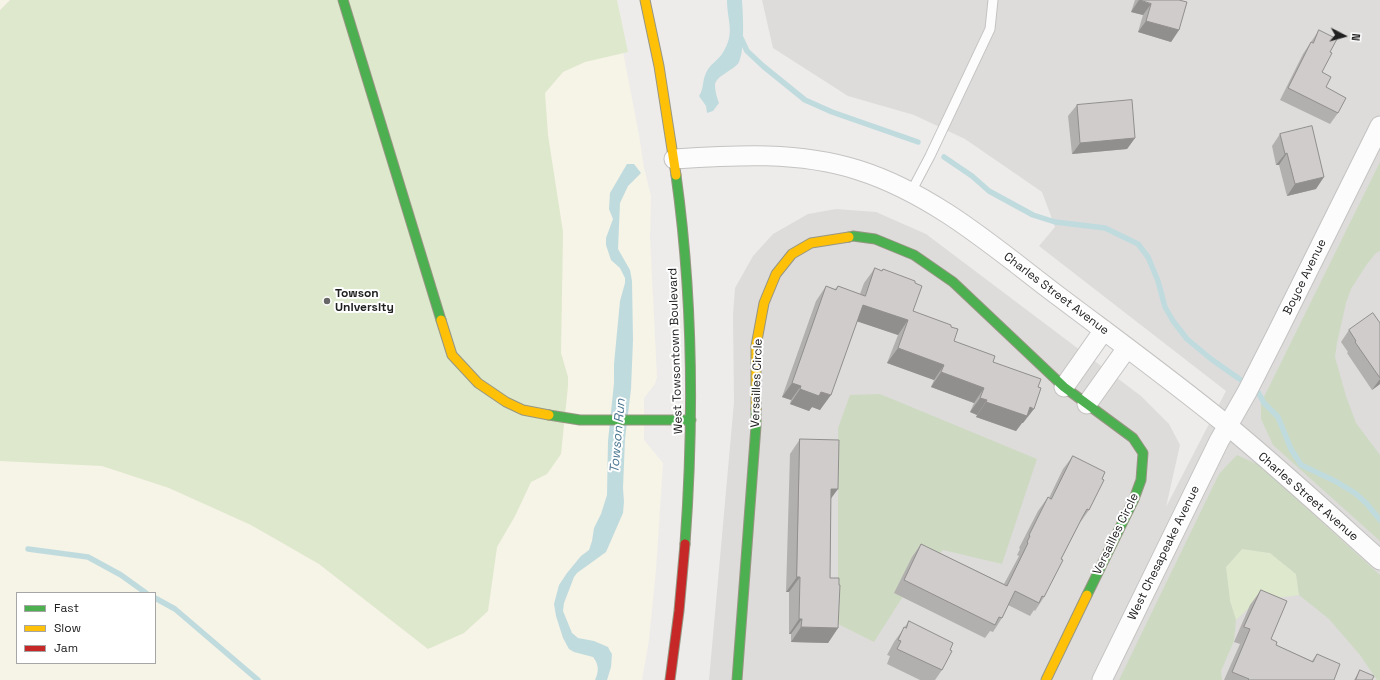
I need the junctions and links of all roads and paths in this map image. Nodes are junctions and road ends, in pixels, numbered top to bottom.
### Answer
1 (343, 0) edge
2 (645, 0) edge
3 (993, 0) edge
4 (1380, 126) edge
5 (674, 159) junction
6 (911, 192) junction
7 (1104, 330) junction
8 (1127, 348) junction
9 (1064, 387) junction
10 (1087, 404) junction
11 (691, 420) junction
12 (1228, 426) junction
13 (1380, 560) edge
14 (670, 680) edge
15 (737, 680) edge
16 (1046, 680) edge
17 (1102, 680) edge

1 - 11 street
2 - 5 street, West Towsontown Boulevard
3 - 6 lane
4 - 12 street, Boyce Avenue
5 - 6 street, Charles Street Avenue
5 - 11 street, West Towsontown Boulevard
6 - 7 street, Charles Street Avenue
7 - 8 street, Charles Street Avenue
7 - 9 street
8 - 10 street
8 - 12 street, Charles Street Avenue
9 - 10 street, Versailles Circle
9 - 15 street, Versailles Circle
10 - 16 street, Versailles Circle
11 - 14 street, West Towsontown Boulevard
12 - 13 street, Charles Street Avenue
12 - 17 street, West Chesapeake Avenue

